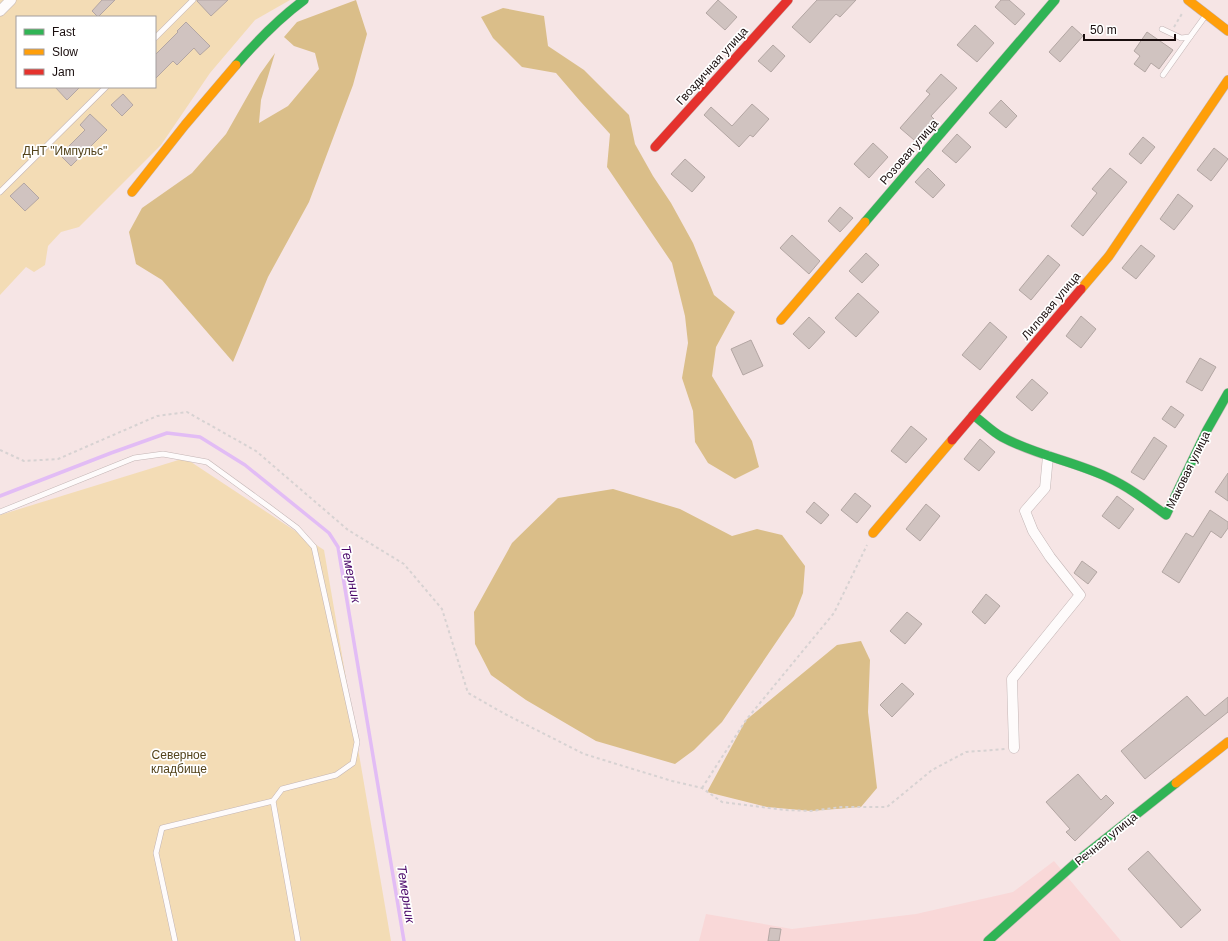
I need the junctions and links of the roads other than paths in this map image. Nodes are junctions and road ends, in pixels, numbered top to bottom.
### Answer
1 (11, 0) edge
2 (193, 0) edge
3 (304, 0) edge
4 (788, 0) edge
5 (1055, 0) edge
6 (1188, 0) edge
7 (0, 11) edge
8 (1206, 14) junction
9 (1162, 29) dead end
10 (1228, 31) edge
11 (156, 37) edge
12 (1190, 37) junction
13 (1163, 75) dead end
14 (1228, 80) edge
15 (105, 88) edge
16 (655, 148) dead end
17 (0, 192) edge
18 (132, 192) dead end
19 (781, 320) dead end
20 (1228, 394) edge
21 (973, 415) junction
22 (1048, 456) junction
23 (0, 512) edge
24 (873, 533) road end
25 (1228, 742) edge
26 (1014, 748) road end
27 (273, 801) junction
28 (175, 941) edge
29 (298, 941) edge
30 (988, 941) edge

1 - 7 street
2 - 11 lane
3 - 18 street
4 - 16 street, Гвоздичная улица
5 - 19 street, Розовая улица
6 - 8 street
8 - 10 street
8 - 12 lane
9 - 12 lane
12 - 13 lane
14 - 21 street, Лиловая улица
15 - 17 lane
20 - 22 street, Маковая улица
21 - 22 street, Маковая улица
21 - 24 street, Лиловая улица
22 - 26 street
23 - 27 lane
25 - 30 street, Речная улица
27 - 28 lane
27 - 29 lane

